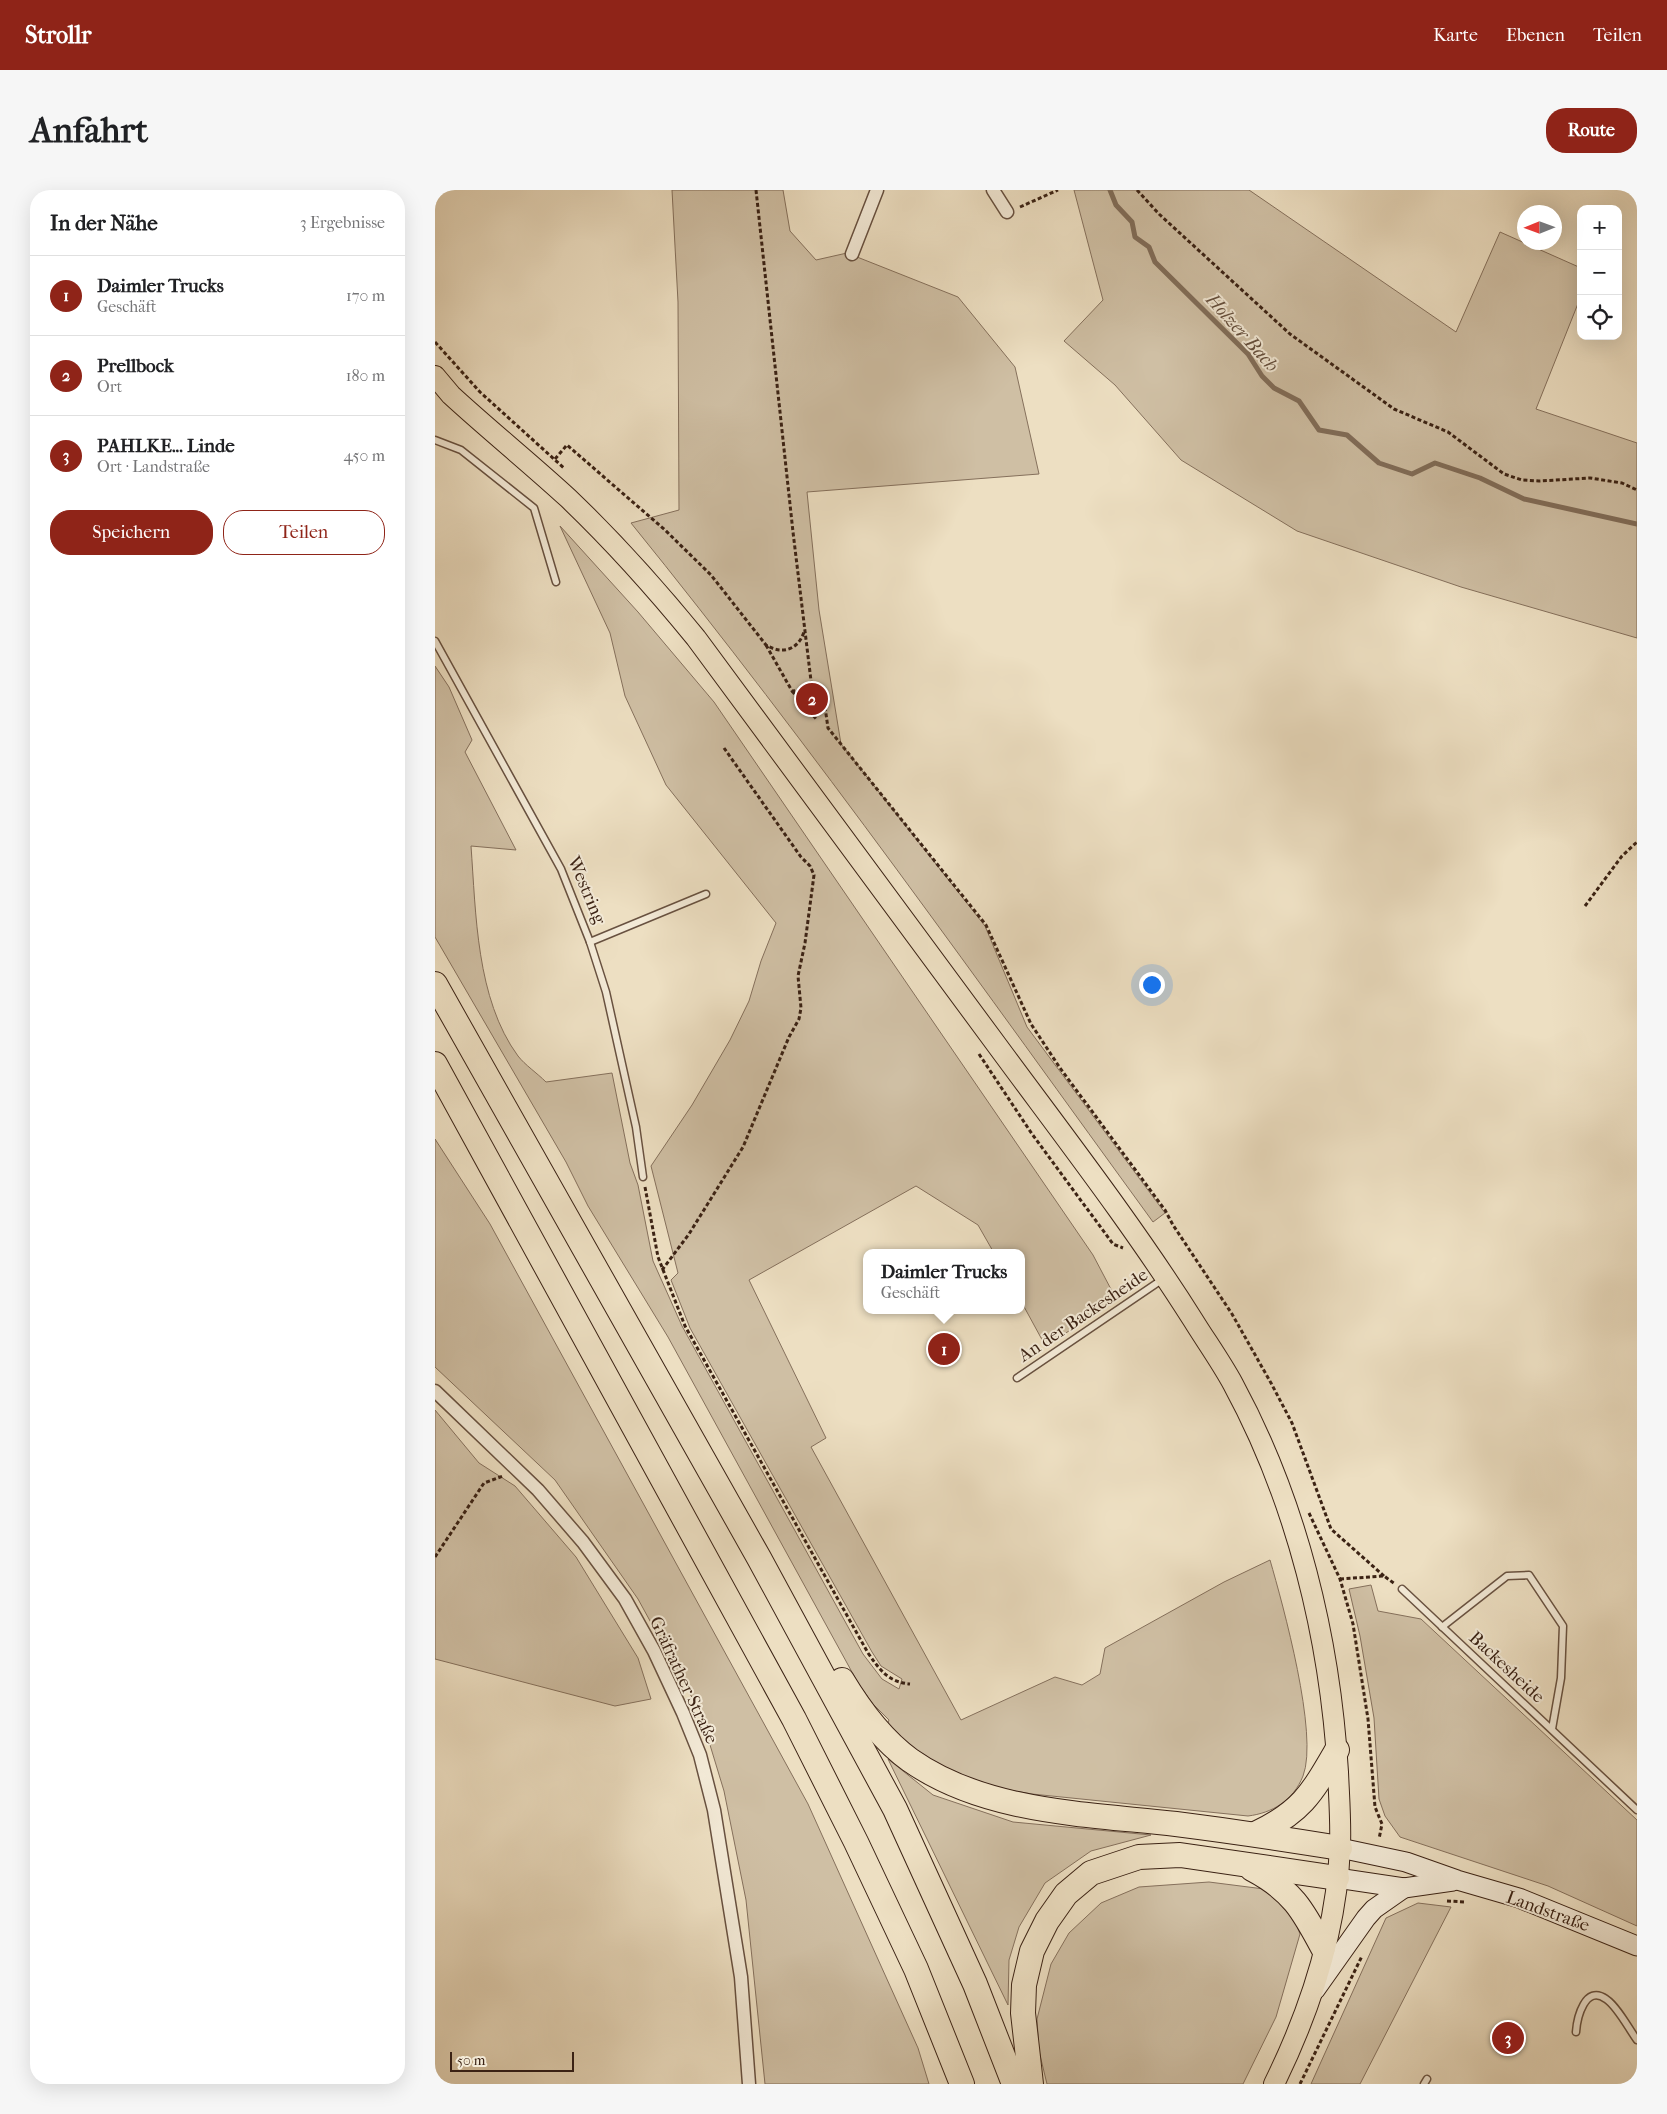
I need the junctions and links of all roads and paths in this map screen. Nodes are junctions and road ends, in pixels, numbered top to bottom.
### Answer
1 (756, 190) edge
2 (877, 190) edge
3 (993, 190) edge
4 (1058, 190) edge
5 (1137, 190) edge
6 (1007, 212) joint
7 (852, 254) dead end
8 (435, 342) edge
9 (435, 376) edge
10 (435, 440) edge
11 (1637, 490) edge
12 (556, 582) dead end
13 (805, 630) junction
14 (435, 642) edge
15 (767, 645) junction
16 (812, 689) junction
17 (792, 691) junction
18 (817, 720) dead end
19 (724, 748) dead end
20 (1637, 842) edge
21 (706, 894) dead end
22 (1585, 906) dead end
23 (590, 942) junction
24 (435, 984) edge
25 (975, 1047) dead end
26 (435, 1064) edge
27 (643, 1177) joint
28 (1129, 1256) dead end
29 (662, 1270) junction
30 (1166, 1277) junction
31 (1017, 1378) dead end
32 (436, 1392) edge
33 (500, 1469) dead end
34 (435, 1557) edge
35 (759, 1558) junction
36 (1383, 1576) junction
37 (1341, 1579) dead end
38 (1402, 1589) joint
39 (1442, 1627) junction
40 (910, 1684) dead end
41 (1552, 1729) junction
42 (1337, 1750) junction
43 (1637, 1810) edge
44 (1255, 1834) junction
45 (1340, 1848) junction
46 (1242, 1864) junction
47 (1337, 1878) junction
48 (1457, 1880) junction
49 (1404, 1888) junction
50 (1439, 1900) dead end
51 (1475, 1902) dead end
52 (1637, 1946) edge
53 (1323, 1948) junction
54 (1364, 1951) dead end
55 (1313, 1993) junction
56 (1576, 2032) dead end
57 (1637, 2040) edge
58 (749, 2084) edge
59 (962, 2084) edge
60 (1014, 2084) edge
61 (1031, 2084) edge
62 (1274, 2084) edge
63 (1300, 2084) edge

1 - 13 path
2 - 7 street
3 - 6 street
4 - 6 path
5 - 11 path
8 - 15 path
9 - 30 main road
10 - 12 lane
13 - 15 path
13 - 16 path
14 - 23 lane, Westring
15 - 17 path
16 - 17 path
16 - 36 path
17 - 18 path
19 - 29 path
20 - 22 path
21 - 23 lane
23 - 27 lane, Westring
24 - 35 highway
25 - 28 path
26 - 59 highway
27 - 29 path
29 - 40 path
30 - 31 lane, An der Backesheide
30 - 42 main road
32 - 58 street, Gräfrather Straße
33 - 34 path
35 - 44 highway
35 - 60 highway
36 - 37 path
36 - 38 path
38 - 39 lane, Backesheide
39 - 41 lane, Backesheide
39 - 41 lane, Backesheide
41 - 43 lane, Backesheide
42 - 44 highway
42 - 45 main road
44 - 45 highway
45 - 47 main road
45 - 48 main road, Landstraße
46 - 47 highway
46 - 53 highway
46 - 61 highway
47 - 49 main road, Landstraße
47 - 53 main road
48 - 49 main road, Landstraße
48 - 52 main road, Landstraße
49 - 55 main road
50 - 51 path
53 - 55 main road
54 - 63 path
55 - 62 main road
56 - 57 lane

